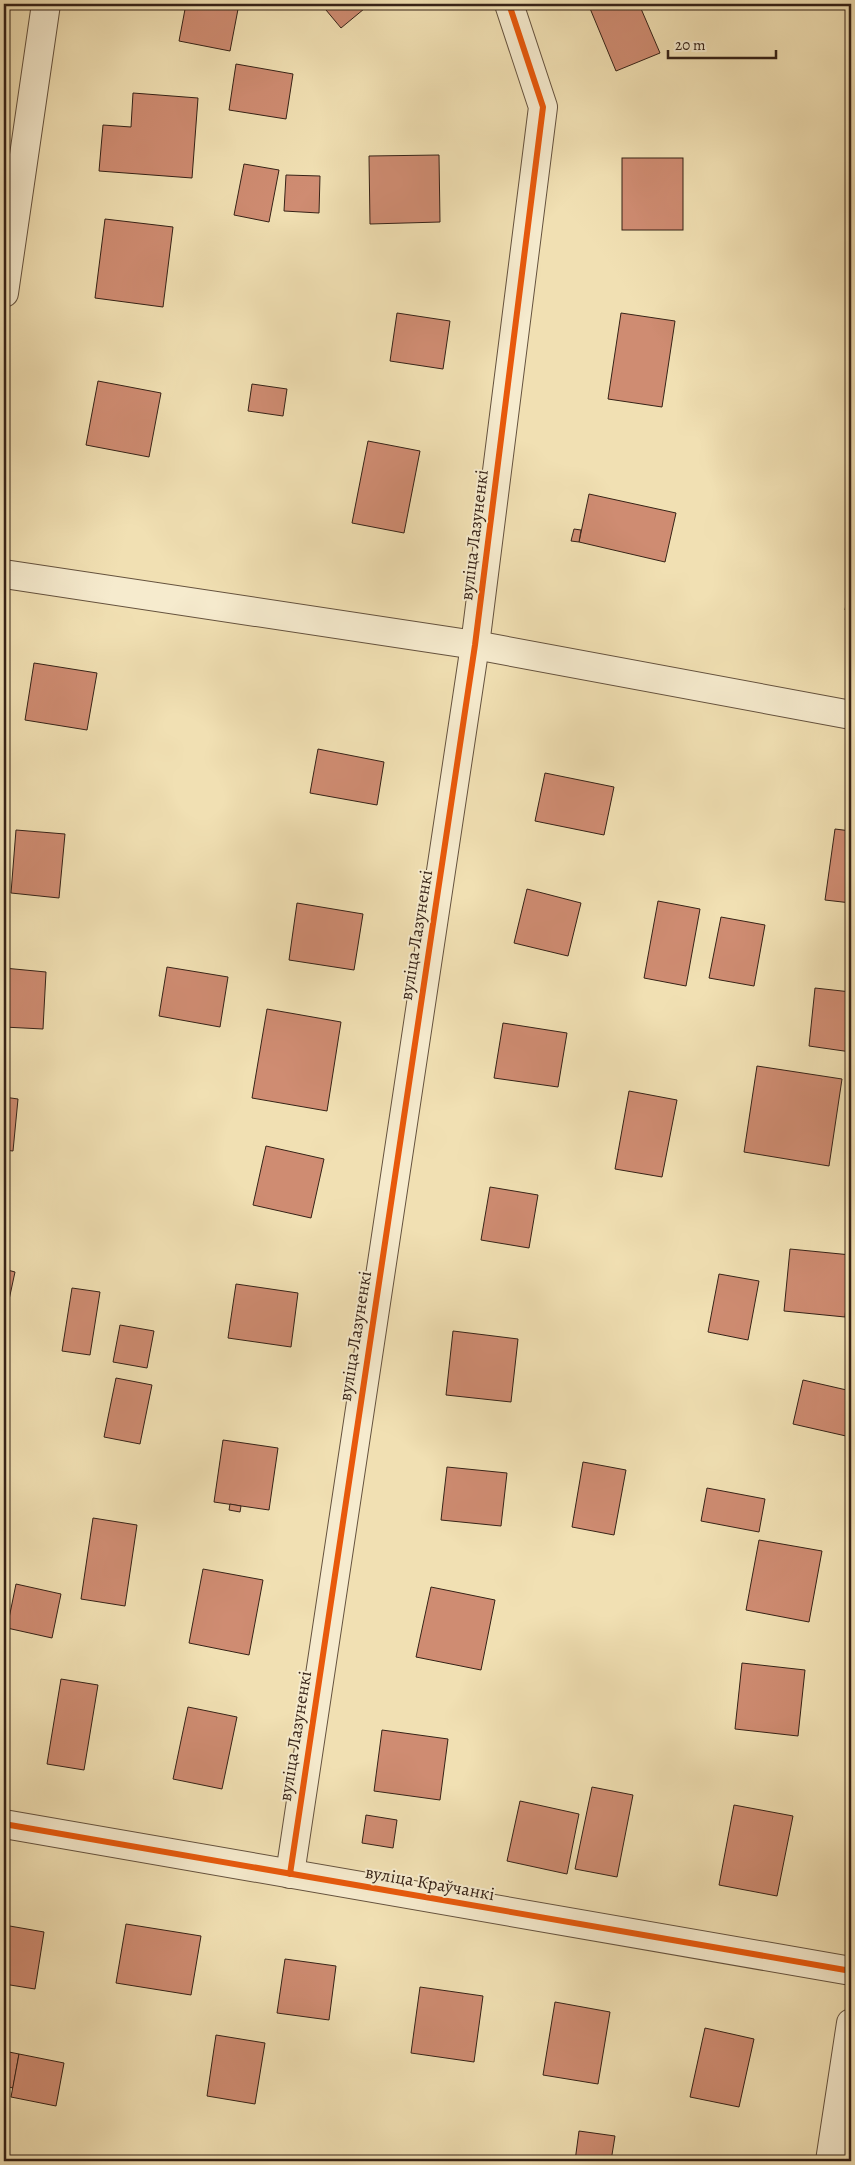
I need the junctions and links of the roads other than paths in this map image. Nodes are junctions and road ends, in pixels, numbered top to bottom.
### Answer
1 (46, 4) edge
2 (509, 4) edge
3 (4, 293) edge
4 (4, 574) edge
5 (475, 645) junction
6 (851, 715) edge
7 (4, 1824) edge
8 (290, 1874) junction
9 (851, 1971) edge
10 (851, 2023) edge
11 (830, 2161) edge

1 - 3 street
2 - 5 street, вуліца Лазуненкі
4 - 5 street
5 - 6 street
5 - 8 street, вуліца Лазуненкі
7 - 8 street, вуліца Краўчанкі
8 - 9 street, вуліца Краўчанкі
10 - 11 street

